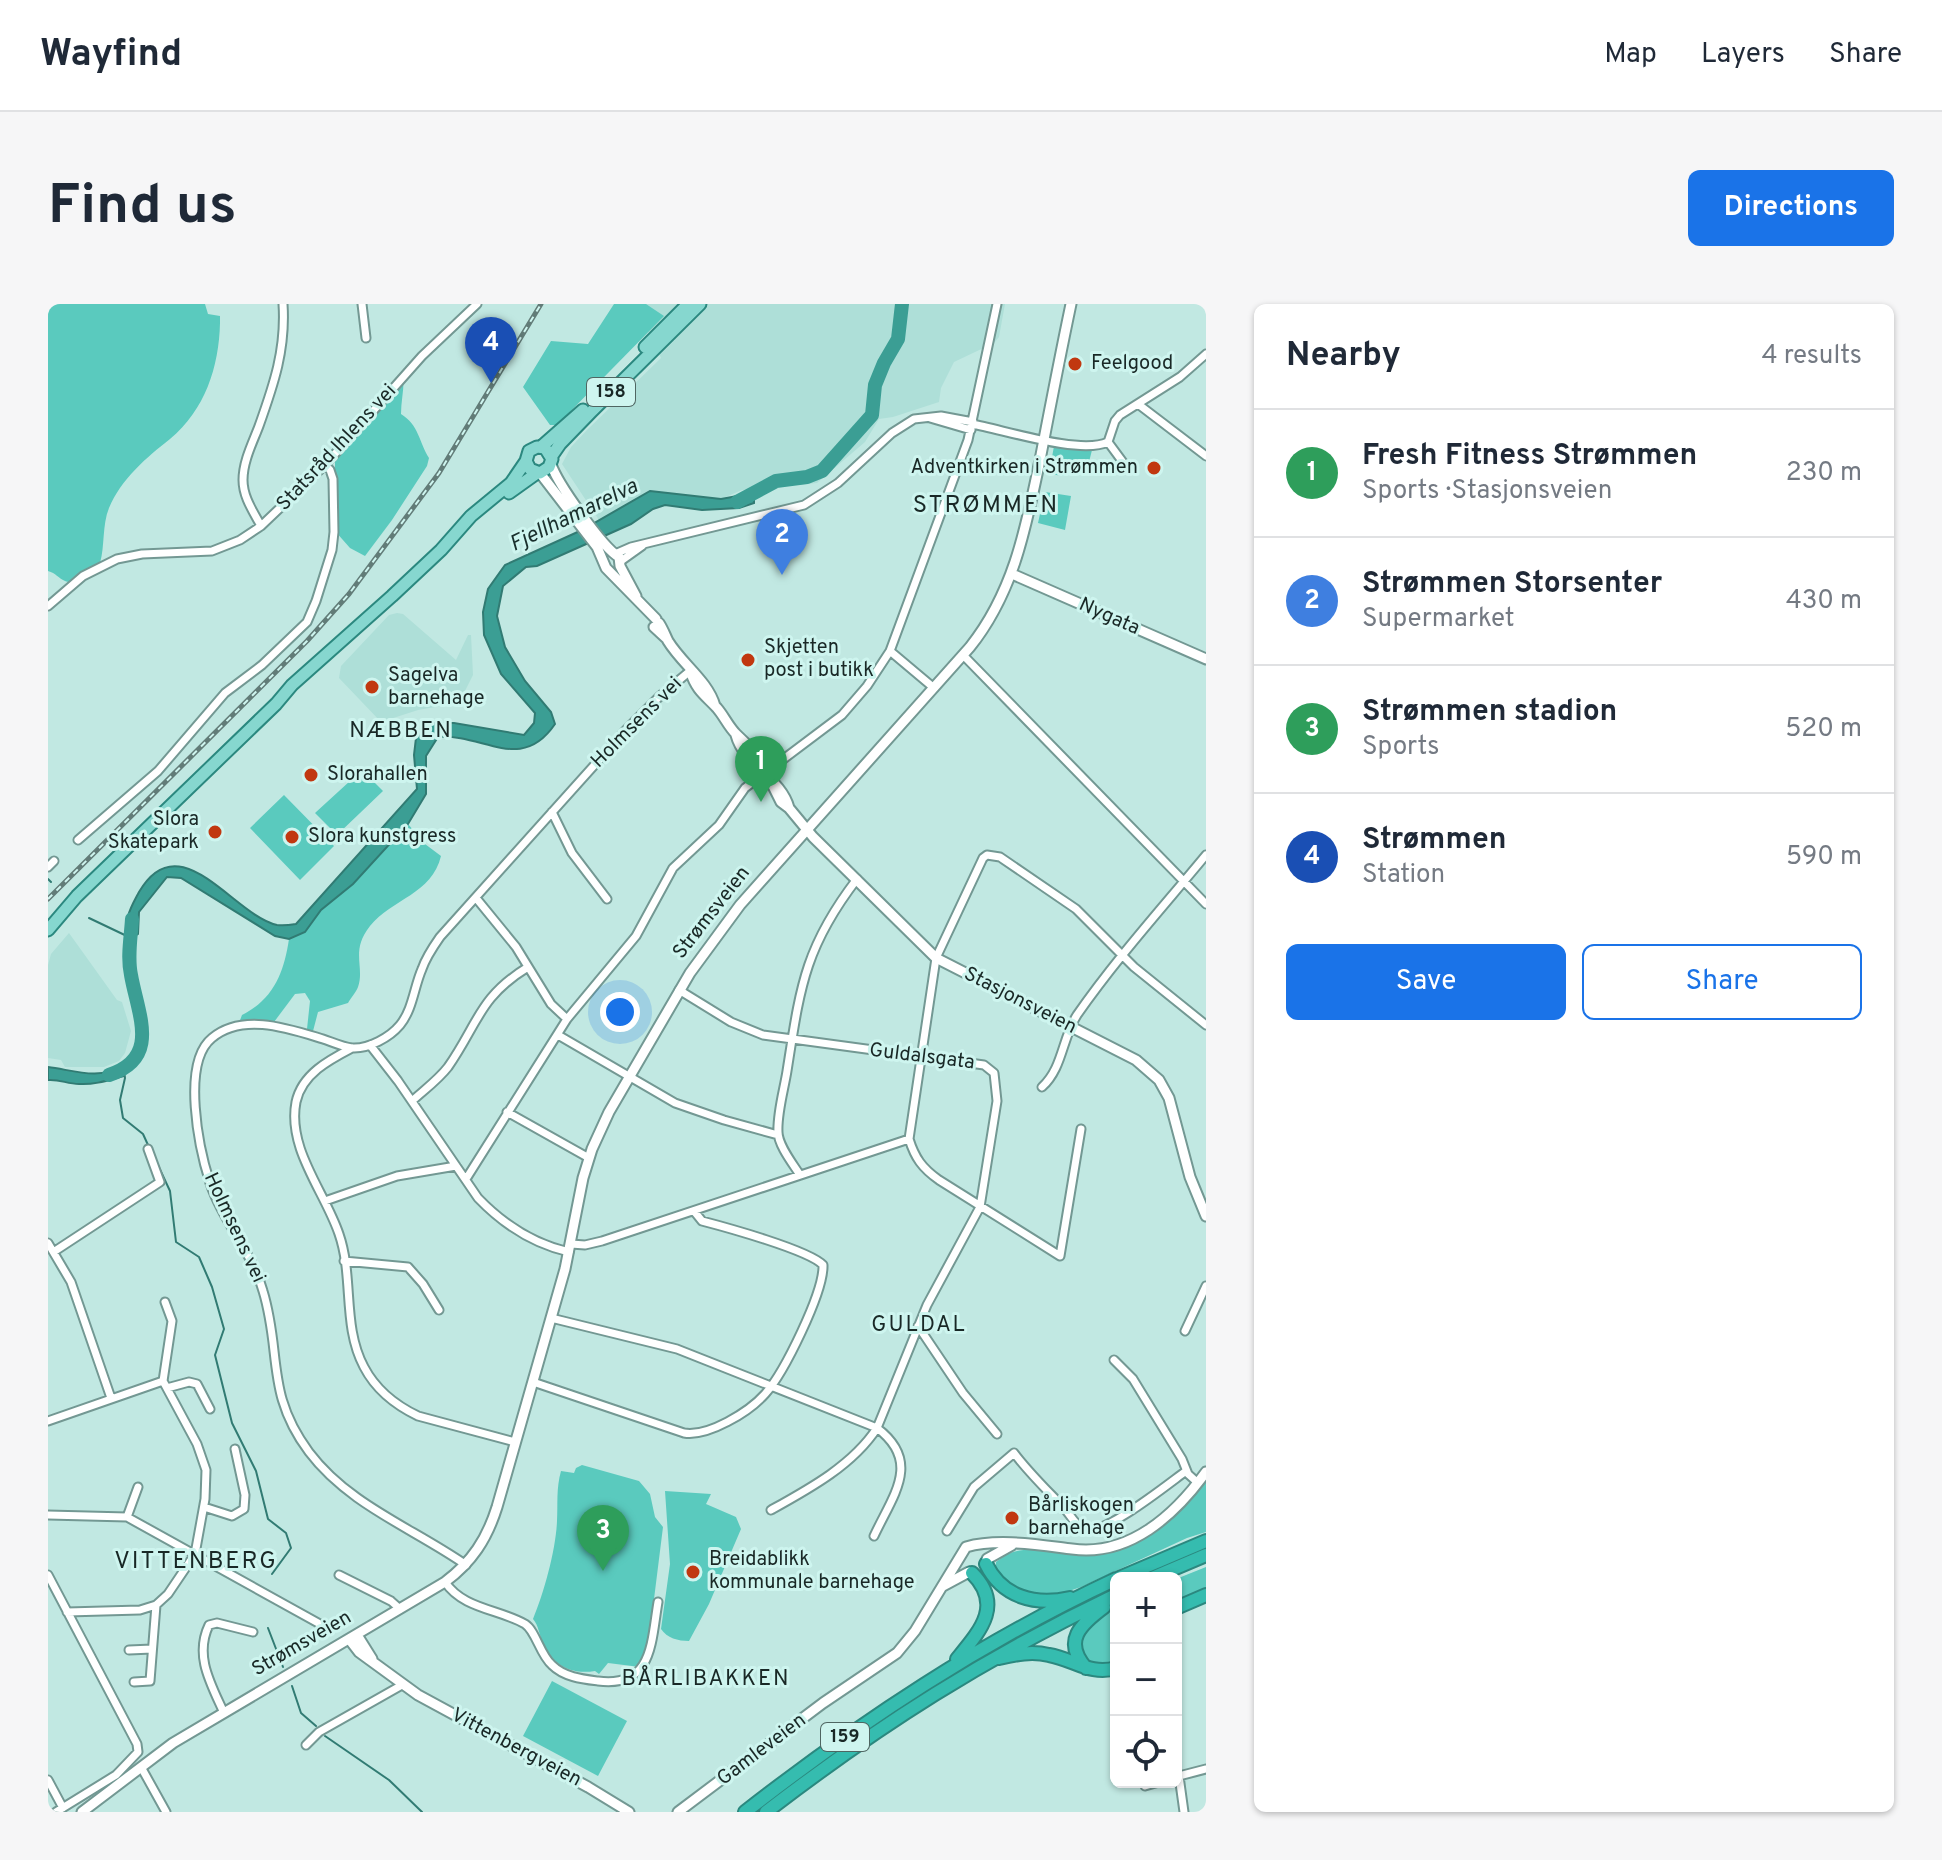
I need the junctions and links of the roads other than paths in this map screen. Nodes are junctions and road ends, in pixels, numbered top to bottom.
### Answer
1 (283, 304) edge
2 (362, 304) edge
3 (477, 304) edge
4 (688, 304) edge
5 (700, 304) edge
6 (997, 304) edge
7 (1071, 304) edge
8 (366, 338) dead end
9 (1206, 354) edge
10 (1138, 404) junction
11 (972, 425) junction
12 (1044, 439) junction
13 (1108, 442) junction
14 (533, 452) junction
15 (1206, 456) edge
16 (551, 460) junction
17 (325, 465) junction
18 (1125, 465) dead end
19 (538, 473) junction
20 (586, 525) junction
21 (261, 526) junction
22 (441, 550) junction
23 (614, 561) junction
24 (1012, 574) junction
25 (48, 606) edge
26 (890, 651) junction
27 (963, 655) junction
28 (1206, 659) edge
29 (691, 672) junction
30 (934, 688) junction
31 (765, 774) junction
32 (552, 812) junction
33 (807, 830) junction
34 (78, 840) dead end
35 (1206, 855) edge
36 (857, 879) junction
37 (1185, 880) junction
38 (77, 896) junction
39 (476, 898) junction
40 (607, 899) dead end
41 (1206, 904) edge
42 (48, 921) edge
43 (48, 930) edge
44 (1123, 956) junction
45 (936, 958) junction
46 (528, 967) junction
47 (679, 990) junction
48 (567, 1019) junction
49 (1206, 1025) edge
50 (1071, 1027) junction
51 (558, 1035) junction
52 (792, 1041) junction
53 (370, 1045) junction
54 (352, 1048) junction
55 (921, 1057) junction
56 (629, 1077) junction
57 (1042, 1087) dead end
58 (412, 1101) junction
59 (507, 1112) junction
60 (1081, 1129) dead end
61 (778, 1135) junction
62 (909, 1139) junction
63 (148, 1149) dead end
64 (589, 1158) junction
65 (456, 1166) junction
66 (800, 1175) junction
67 (466, 1179) junction
68 (325, 1201) junction
69 (980, 1207) junction
70 (694, 1211) junction
71 (1206, 1216) edge
72 (48, 1243) edge
73 (570, 1248) junction
74 (55, 1251) junction
75 (344, 1261) junction
76 (1206, 1286) edge
77 (165, 1302) dead end
78 (439, 1310) dead end
79 (551, 1318) junction
80 (918, 1326) junction
81 (1185, 1331) dead end
82 (1114, 1360) dead end
83 (533, 1382) junction
84 (165, 1385) junction
85 (772, 1386) junction
86 (111, 1398) junction
87 (210, 1409) dead end
88 (48, 1421) edge
89 (877, 1428) junction
90 (997, 1434) dead end
91 (515, 1442) junction
92 (235, 1449) dead end
93 (1186, 1471) junction
94 (1206, 1472) edge
95 (1198, 1483) junction
96 (138, 1487) dead end
97 (204, 1507) junction
98 (771, 1510) dead end
99 (48, 1515) edge
100 (127, 1517) junction
101 (947, 1531) dead end
102 (874, 1536) dead end
103 (1206, 1541) edge
104 (1015, 1544) junction
105 (977, 1545) junction
106 (195, 1554) junction
107 (1206, 1555) edge
108 (959, 1559) junction
109 (987, 1561) junction
110 (466, 1565) junction
111 (970, 1572) junction
112 (1133, 1572) edge
113 (1166, 1572) edge
114 (48, 1575) edge
115 (339, 1575) dead end
116 (445, 1582) junction
117 (1110, 1582) edge
118 (943, 1586) junction
119 (1084, 1594) junction
120 (1206, 1595) edge
121 (1110, 1600) edge
122 (658, 1602) dead end
123 (1110, 1602) edge
124 (156, 1605) junction
125 (1182, 1605) edge
126 (400, 1609) junction
127 (67, 1612) junction
128 (329, 1629) dead end
129 (253, 1632) dead end
130 (353, 1637) junction
131 (152, 1649) junction
132 (129, 1650) dead end
133 (989, 1660) junction
134 (949, 1668) junction
135 (1086, 1668) junction
136 (1110, 1669) edge
137 (134, 1682) dead end
138 (402, 1685) junction
139 (224, 1713) junction
140 (306, 1745) dead end
141 (141, 1767) junction
142 (1206, 1769) edge
143 (1182, 1775) edge
144 (48, 1780) edge
145 (1179, 1788) edge
146 (59, 1810) edge
147 (82, 1812) edge
148 (166, 1812) edge
149 (629, 1812) edge
150 (678, 1812) edge
151 (745, 1812) edge
152 (766, 1812) edge
153 (1184, 1812) edge

1 - 21 street
2 - 8 street
3 - 17 street, Statsråd Ihlens vei
4 - 14 main road, 158
5 - 16 main road, 158
6 - 11 street
7 - 12 main road, Strømsveien
9 - 10 street
10 - 13 street
10 - 15 street
11 - 12 street
11 - 23 street
11 - 26 street
12 - 13 street
12 - 24 main road, Strømsveien
13 - 18 street
14 - 16 main road
14 - 19 main road
14 - 22 main road, 158
16 - 19 main road, 158
16 - 20 main road, Stasjonsveien
17 - 21 street, Statsråd Ihlens vei
17 - 34 street
19 - 20 main road, Stasjonsveien
19 - 22 main road, 158
20 - 23 main road, Stasjonsveien
21 - 25 street, Statsråd Ihlens vei
22 - 38 main road, 158
23 - 29 main road, Stasjonsveien
24 - 27 main road, Strømsveien
24 - 28 main road, Nygata
26 - 30 street
26 - 31 street
27 - 30 main road, Strømsveien
27 - 37 street
29 - 31 main road, Stasjonsveien
29 - 32 street, Holmsens vei
30 - 33 main road, Strømsveien
31 - 33 main road, Stasjonsveien
31 - 48 street
32 - 39 street, Holmsens vei
32 - 40 street
33 - 36 main road, Stasjonsveien
33 - 47 main road, Strømsveien
35 - 37 street
36 - 45 main road, Stasjonsveien
36 - 52 street
37 - 41 street
37 - 44 street
38 - 42 main road, 158
38 - 43 main road, 158
39 - 46 street
39 - 53 street, Holmsens vei
44 - 45 street
44 - 49 street
44 - 50 street
45 - 50 main road, Stasjonsveien
45 - 55 street
46 - 48 street
46 - 58 street
47 - 52 street, Guldalsgata
47 - 56 main road, Strømsveien
48 - 51 street
50 - 57 street
50 - 71 main road, Stasjonsveien
51 - 56 street
51 - 59 street
52 - 55 street, Guldalsgata
52 - 61 street
53 - 54 street, Holmsens vei
53 - 58 street
54 - 68 street
54 - 110 street, Holmsens vei
55 - 62 street
55 - 69 street, Guldalsgata
56 - 61 street
56 - 64 main road, Strømsveien
58 - 65 street
59 - 64 street
59 - 67 street
60 - 69 street
61 - 66 street
62 - 66 street
62 - 69 street
63 - 74 street
64 - 73 main road, Strømsveien
65 - 67 street
65 - 68 street
66 - 70 street
67 - 73 street
68 - 75 street
69 - 80 street, Guldalsgata
70 - 73 street
70 - 85 street
72 - 74 street
73 - 79 main road, Strømsveien
74 - 86 street
75 - 78 street
75 - 91 street
76 - 81 street
77 - 84 street
79 - 83 main road, Strømsveien
79 - 85 street
80 - 89 street, Guldalsgata
80 - 90 street
82 - 93 street
83 - 85 street
83 - 91 main road, Strømsveien
84 - 86 street
84 - 87 street
84 - 97 street
85 - 89 street
86 - 88 street
89 - 98 street, Guldalsgata
89 - 102 street
91 - 110 main road, Strømsveien
92 - 97 street
93 - 95 street
93 - 101 street
94 - 95 main road
95 - 104 main road
96 - 100 street
97 - 106 street
99 - 100 street
100 - 106 street
103 - 112 highway, 159
104 - 105 main road
104 - 109 main road
105 - 108 main road
105 - 109 main road
106 - 124 street
106 - 128 street
107 - 113 highway
108 - 111 main road
108 - 118 main road, Gamleveien
109 - 111 main road
109 - 119 highway
110 - 116 main road, Strømsveien
111 - 118 main road, Gamleveien
111 - 134 highway
114 - 127 street
115 - 126 street, Strømsveien
116 - 122 street
116 - 126 main road, Strømsveien
117 - 119 highway, 159
118 - 150 main road, Gamleveien
119 - 134 highway, 159
120 - 125 highway
121 - 133 highway, 159
123 - 135 highway
124 - 127 street
124 - 131 street
126 - 130 main road, Strømsveien
127 - 146 street
129 - 139 street, Strømsveien
130 - 138 main road, Vittenbergveien
130 - 139 main road, Strømsveien
131 - 132 street
131 - 137 street
133 - 135 highway
133 - 152 highway, 159
134 - 151 highway, 159
135 - 136 highway
138 - 140 street
138 - 149 main road, Vittenbergveien
139 - 141 main road, Strømsveien
141 - 147 main road, Strømsveien
141 - 148 street
142 - 143 street
144 - 146 street
145 - 153 street

